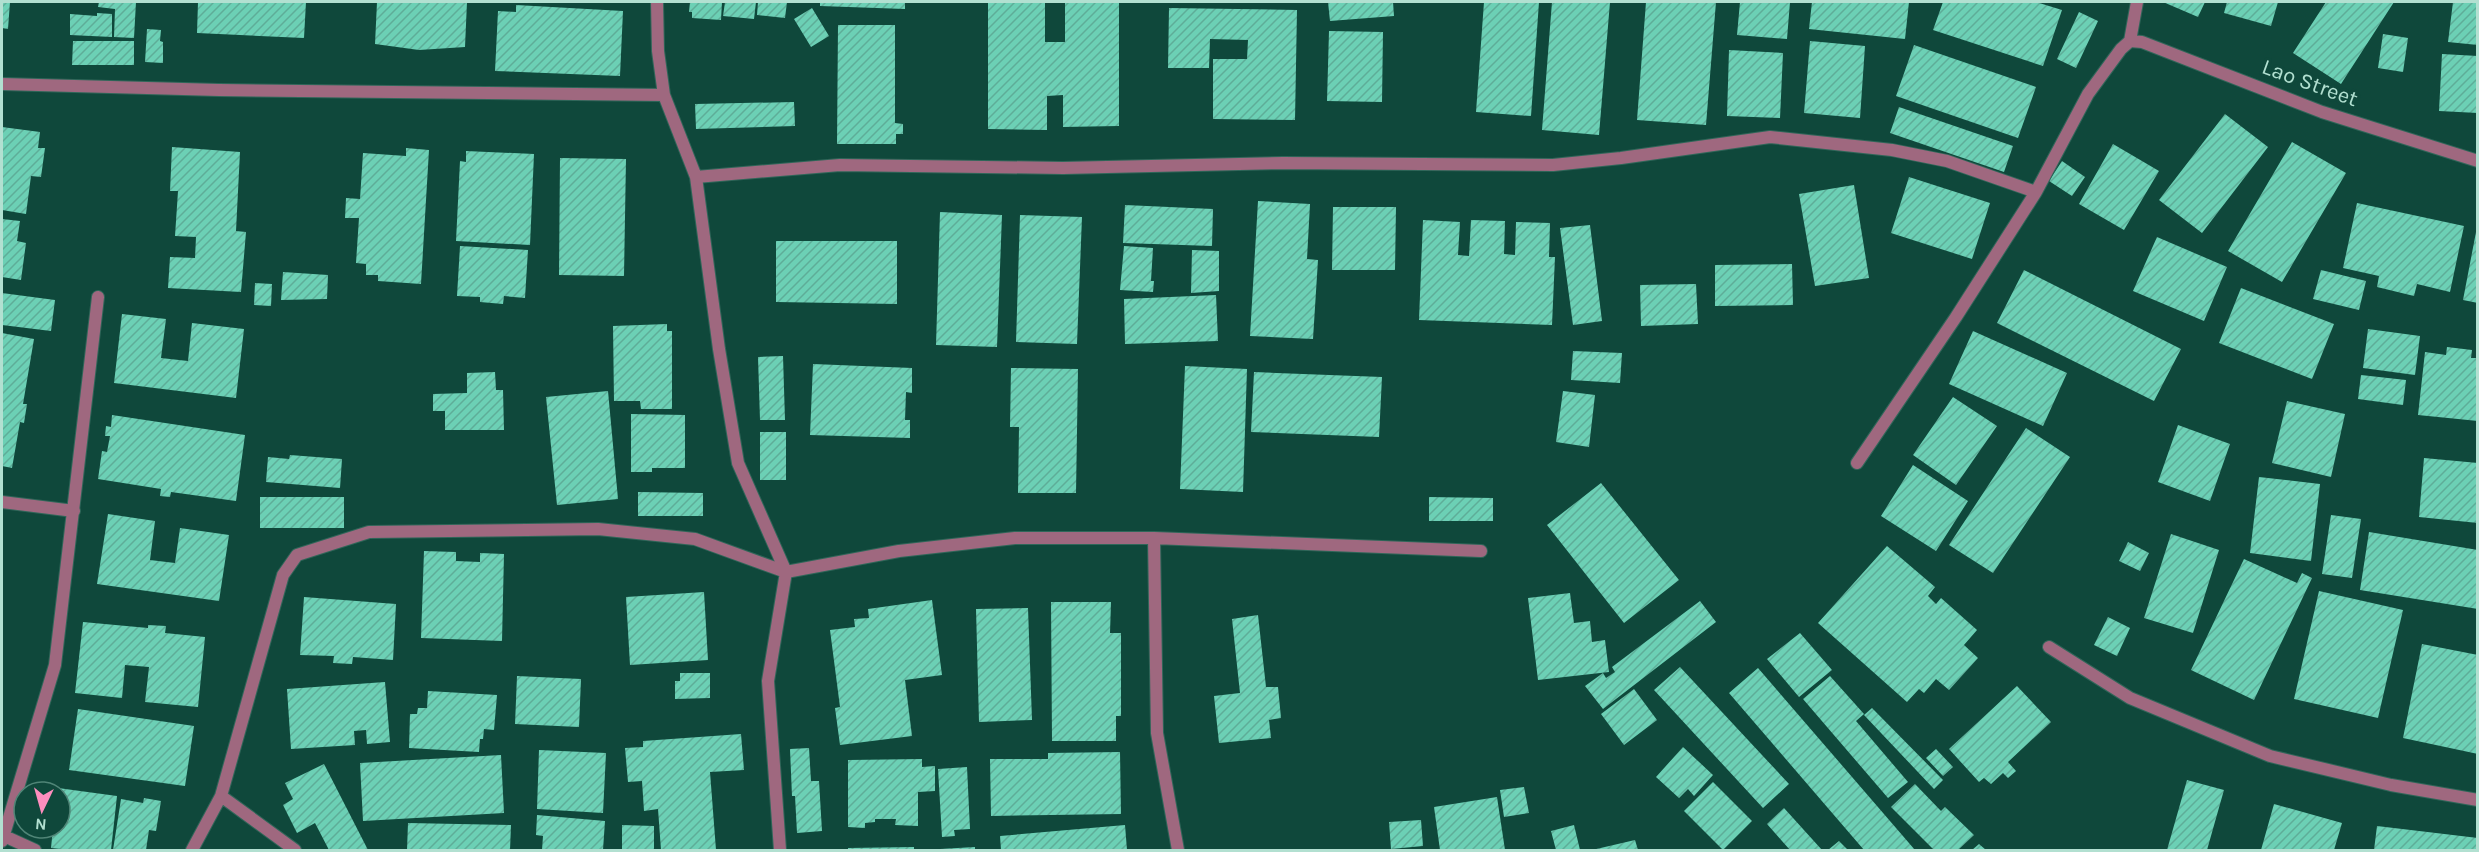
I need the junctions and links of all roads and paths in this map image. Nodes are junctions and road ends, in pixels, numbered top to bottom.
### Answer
1 (657, 2) edge
2 (2137, 2) edge
3 (2130, 41) junction
4 (2, 84) edge
5 (664, 95) junction
6 (2478, 161) edge
7 (696, 177) junction
8 (2036, 192) junction
9 (98, 297) dead end
10 (1857, 463) dead end
11 (2, 502) edge
12 (74, 511) junction
13 (1154, 538) junction
14 (1481, 551) dead end
15 (786, 572) junction
16 (2049, 647) dead end
17 (221, 796) junction
18 (2478, 800) edge
19 (2, 837) edge
20 (35, 850) edge
21 (192, 850) edge
22 (295, 850) edge
23 (780, 850) edge
24 (1178, 850) edge

1 - 5 street
2 - 3 street
3 - 6 street, Lao Street
3 - 8 street
4 - 5 street
5 - 7 street
7 - 8 street
7 - 15 street
8 - 10 street
9 - 12 street
11 - 12 street
12 - 19 street
13 - 14 street
13 - 15 street
13 - 24 street
15 - 17 street
15 - 23 street
16 - 18 street
17 - 21 street
17 - 22 street
19 - 20 street

